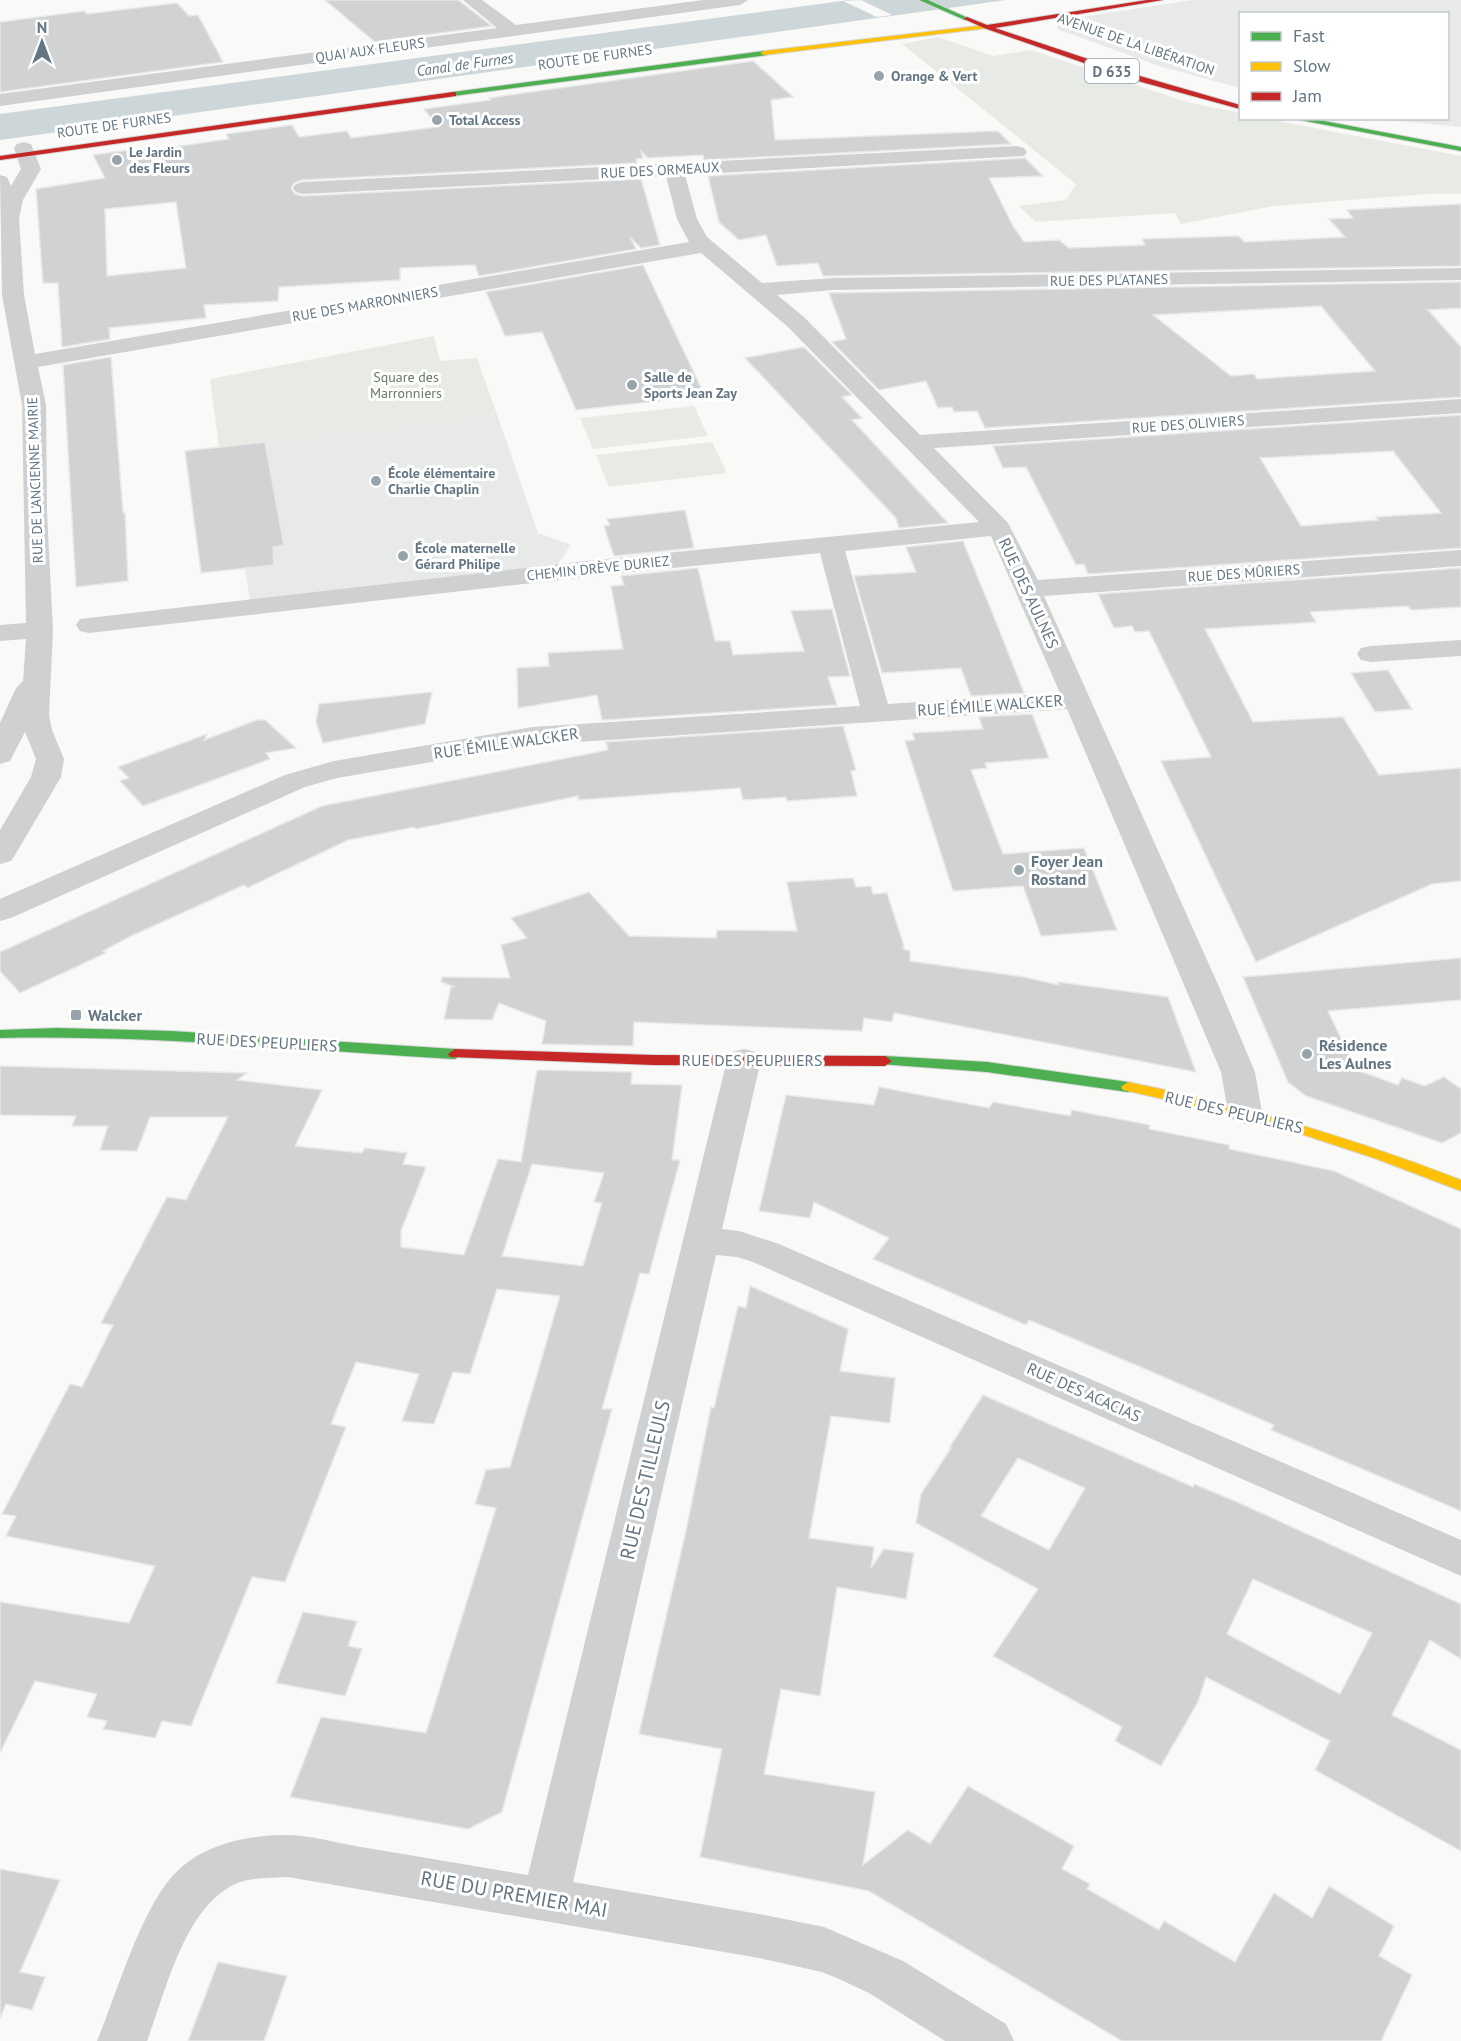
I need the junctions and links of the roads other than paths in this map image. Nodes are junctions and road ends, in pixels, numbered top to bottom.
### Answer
1 (471, 0) edge
2 (740, 0) edge
3 (922, 0) edge
4 (1094, 0) edge
5 (1160, 0) edge
6 (969, 10) junction
7 (997, 17) junction
8 (1021, 22) junction
9 (986, 27) junction
10 (513, 31) junction
11 (1051, 33) dead end
12 (1089, 47) dead end
13 (1113, 55) dead end
14 (1148, 66) dead end
15 (1202, 84) junction
16 (1239, 94) edge
17 (0, 100) edge
18 (1239, 107) edge
19 (1304, 120) edge
20 (1367, 120) edge
21 (1461, 136) edge
22 (1461, 149) edge
23 (0, 151) edge
24 (26, 151) junction
25 (1017, 152) dead end
26 (0, 158) edge
27 (674, 170) junction
28 (0, 181) edge
29 (303, 188) dead end
30 (9, 218) junction
31 (704, 246) junction
32 (1461, 274) edge
33 (756, 290) junction
34 (26, 362) junction
35 (1461, 406) edge
36 (915, 442) junction
37 (999, 528) junction
38 (830, 544) junction
39 (1461, 558) edge
40 (1028, 589) junction
41 (89, 625) dead end
42 (40, 630) junction
43 (0, 633) edge
44 (1461, 648) edge
45 (1371, 654) dead end
46 (37, 672) junction
47 (1077, 700) junction
48 (876, 713) junction
49 (0, 755) edge
50 (0, 770) edge
51 (46, 777) junction
52 (0, 855) edge
53 (0, 911) edge
54 (9, 1031) edge
55 (744, 1060) junction
56 (1245, 1112) junction
57 (1461, 1186) edge
58 (703, 1239) junction
59 (1461, 1559) edge
60 (545, 1900) junction
61 (122, 2041) edge
62 (989, 2041) edge

1 - 10 street
2 - 10 street, QUAI AUX FLEURS
3 - 6 main road, D 635
4 - 7 main road, ROUTE DE FURNES
5 - 8 main road, ROUTE DE FURNES
6 - 7 main road
6 - 9 main road, D 635
6 - 24 main road, ROUTE DE FURNES
7 - 8 main road, ROUTE DE FURNES
7 - 9 main road, ROUTE DE FURNES
7 - 15 main road
8 - 11 main road, AVENUE DE LA LIBÉRATION
9 - 18 main road, AVENUE DE LA LIBÉRATION / D 635
9 - 24 main road, ROUTE DE FURNES
10 - 17 street, QUAI AUX FLEURS
12 - 13 main road, AVENUE DE LA LIBÉRATION / D 635
14 - 15 main road, AVENUE DE LA LIBÉRATION / D 635
15 - 16 main road, AVENUE DE LA LIBÉRATION / D 635
19 - 22 main road
20 - 21 main road
23 - 24 main road, ROUTE DE FURNES
24 - 26 main road, ROUTE DE FURNES
24 - 30 street, RUE DE L'ANCIENNE MAIRIE
25 - 27 street, RUE DES ORMEAUX
27 - 29 street, RUE DES ORMEAUX
27 - 31 street, RUE DES AULNES
28 - 30 street, RUE DE L'ANCIENNE MAIRIE
30 - 34 street, RUE DE L'ANCIENNE MAIRIE
31 - 33 street, RUE DES AULNES
31 - 34 street, RUE DES MARRONNIERS
32 - 33 street, RUE DES PLATANES
33 - 36 street, RUE DES AULNES
34 - 42 street, RUE DE L'ANCIENNE MAIRIE
35 - 36 street, RUE DES OLIVIERS
36 - 37 street, RUE DES AULNES
37 - 38 street, CHEMIN DRÈVE DURIEZ
37 - 40 street, RUE DES AULNES
38 - 41 street, CHEMIN DRÈVE DURIEZ
38 - 48 street
39 - 40 street, RUE DES MÛRIERS
40 - 47 street, RUE DES AULNES
42 - 43 street
42 - 46 street, RUE DE L'ANCIENNE MAIRIE
44 - 45 street
46 - 49 street, RUE DE L'ANCIENNE MAIRIE
46 - 51 street, RUE DE L'ANCIENNE MAIRIE
47 - 48 street, RUE ÉMILE WALCKER
47 - 56 street, RUE DES AULNES
48 - 53 street, RUE ÉMILE WALCKER
50 - 51 street
51 - 52 street
54 - 55 main road, RUE DES PEUPLIERS
55 - 56 main road, RUE DES PEUPLIERS
55 - 58 street, RUE DES TILLEULS
56 - 57 main road, RUE DES PEUPLIERS
58 - 59 street, RUE DES ACACIAS
58 - 60 street, RUE DES TILLEULS
60 - 61 street, RUE DU PREMIER MAI
60 - 62 street, RUE DU PREMIER MAI

